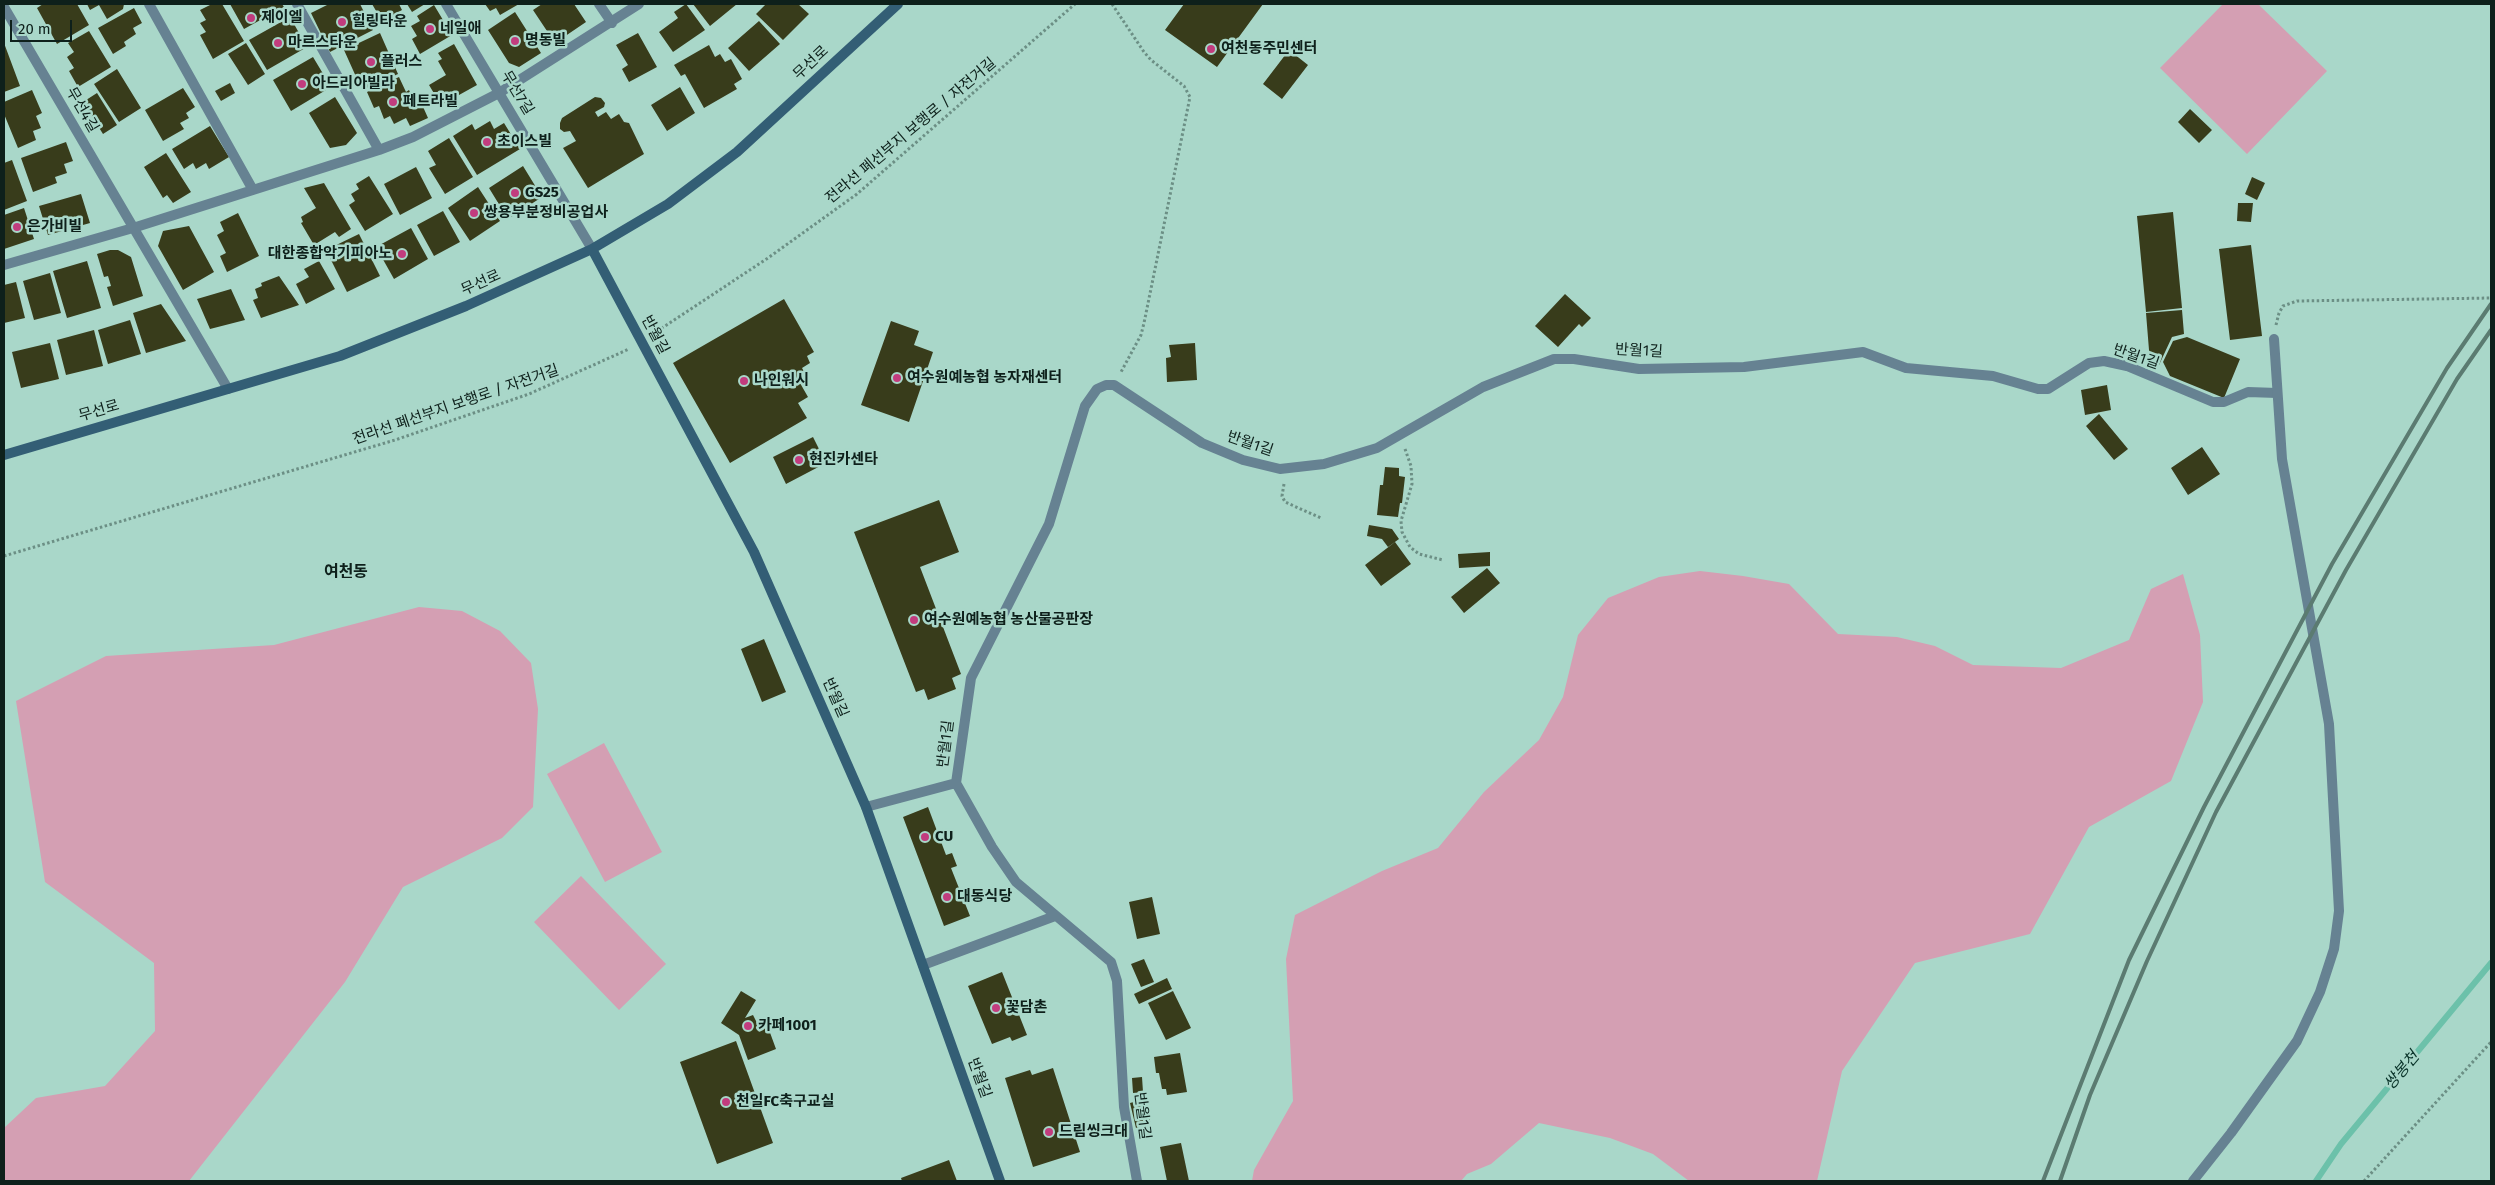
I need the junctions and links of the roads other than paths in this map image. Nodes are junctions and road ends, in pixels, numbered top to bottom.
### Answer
1 (148, 4) edge
2 (297, 4) edge
3 (446, 4) edge
4 (599, 4) edge
5 (639, 4) edge
6 (898, 4) edge
7 (6, 7) edge
8 (612, 23) junction
9 (499, 93) junction
10 (378, 150) junction
11 (253, 190) junction
12 (133, 228) junction
13 (592, 250) junction
14 (4, 265) edge
15 (2274, 339) road end
16 (228, 389) junction
17 (2277, 393) junction
18 (4, 455) edge
19 (956, 783) junction
20 (866, 807) junction
21 (1055, 916) junction
22 (923, 965) junction
23 (1000, 1181) edge
24 (1136, 1181) edge
25 (2193, 1181) edge

1 - 11 street
2 - 10 street
3 - 9 street, 무선7길
4 - 8 street
5 - 8 street
6 - 13 street, 무선로
7 - 12 street, 무선4길
8 - 9 street
9 - 10 street
9 - 13 street, 무선7길
10 - 11 street
11 - 12 street
12 - 14 street
12 - 16 street, 무선4길
13 - 16 street, 무선로
13 - 20 street, 반월길
15 - 17 street
16 - 18 street, 무선로
17 - 19 street, 반월1길
17 - 25 street
19 - 20 street
19 - 21 street, 반월1길
20 - 22 street, 반월길
21 - 22 street
21 - 24 street, 반월1길
22 - 23 street, 반월길

